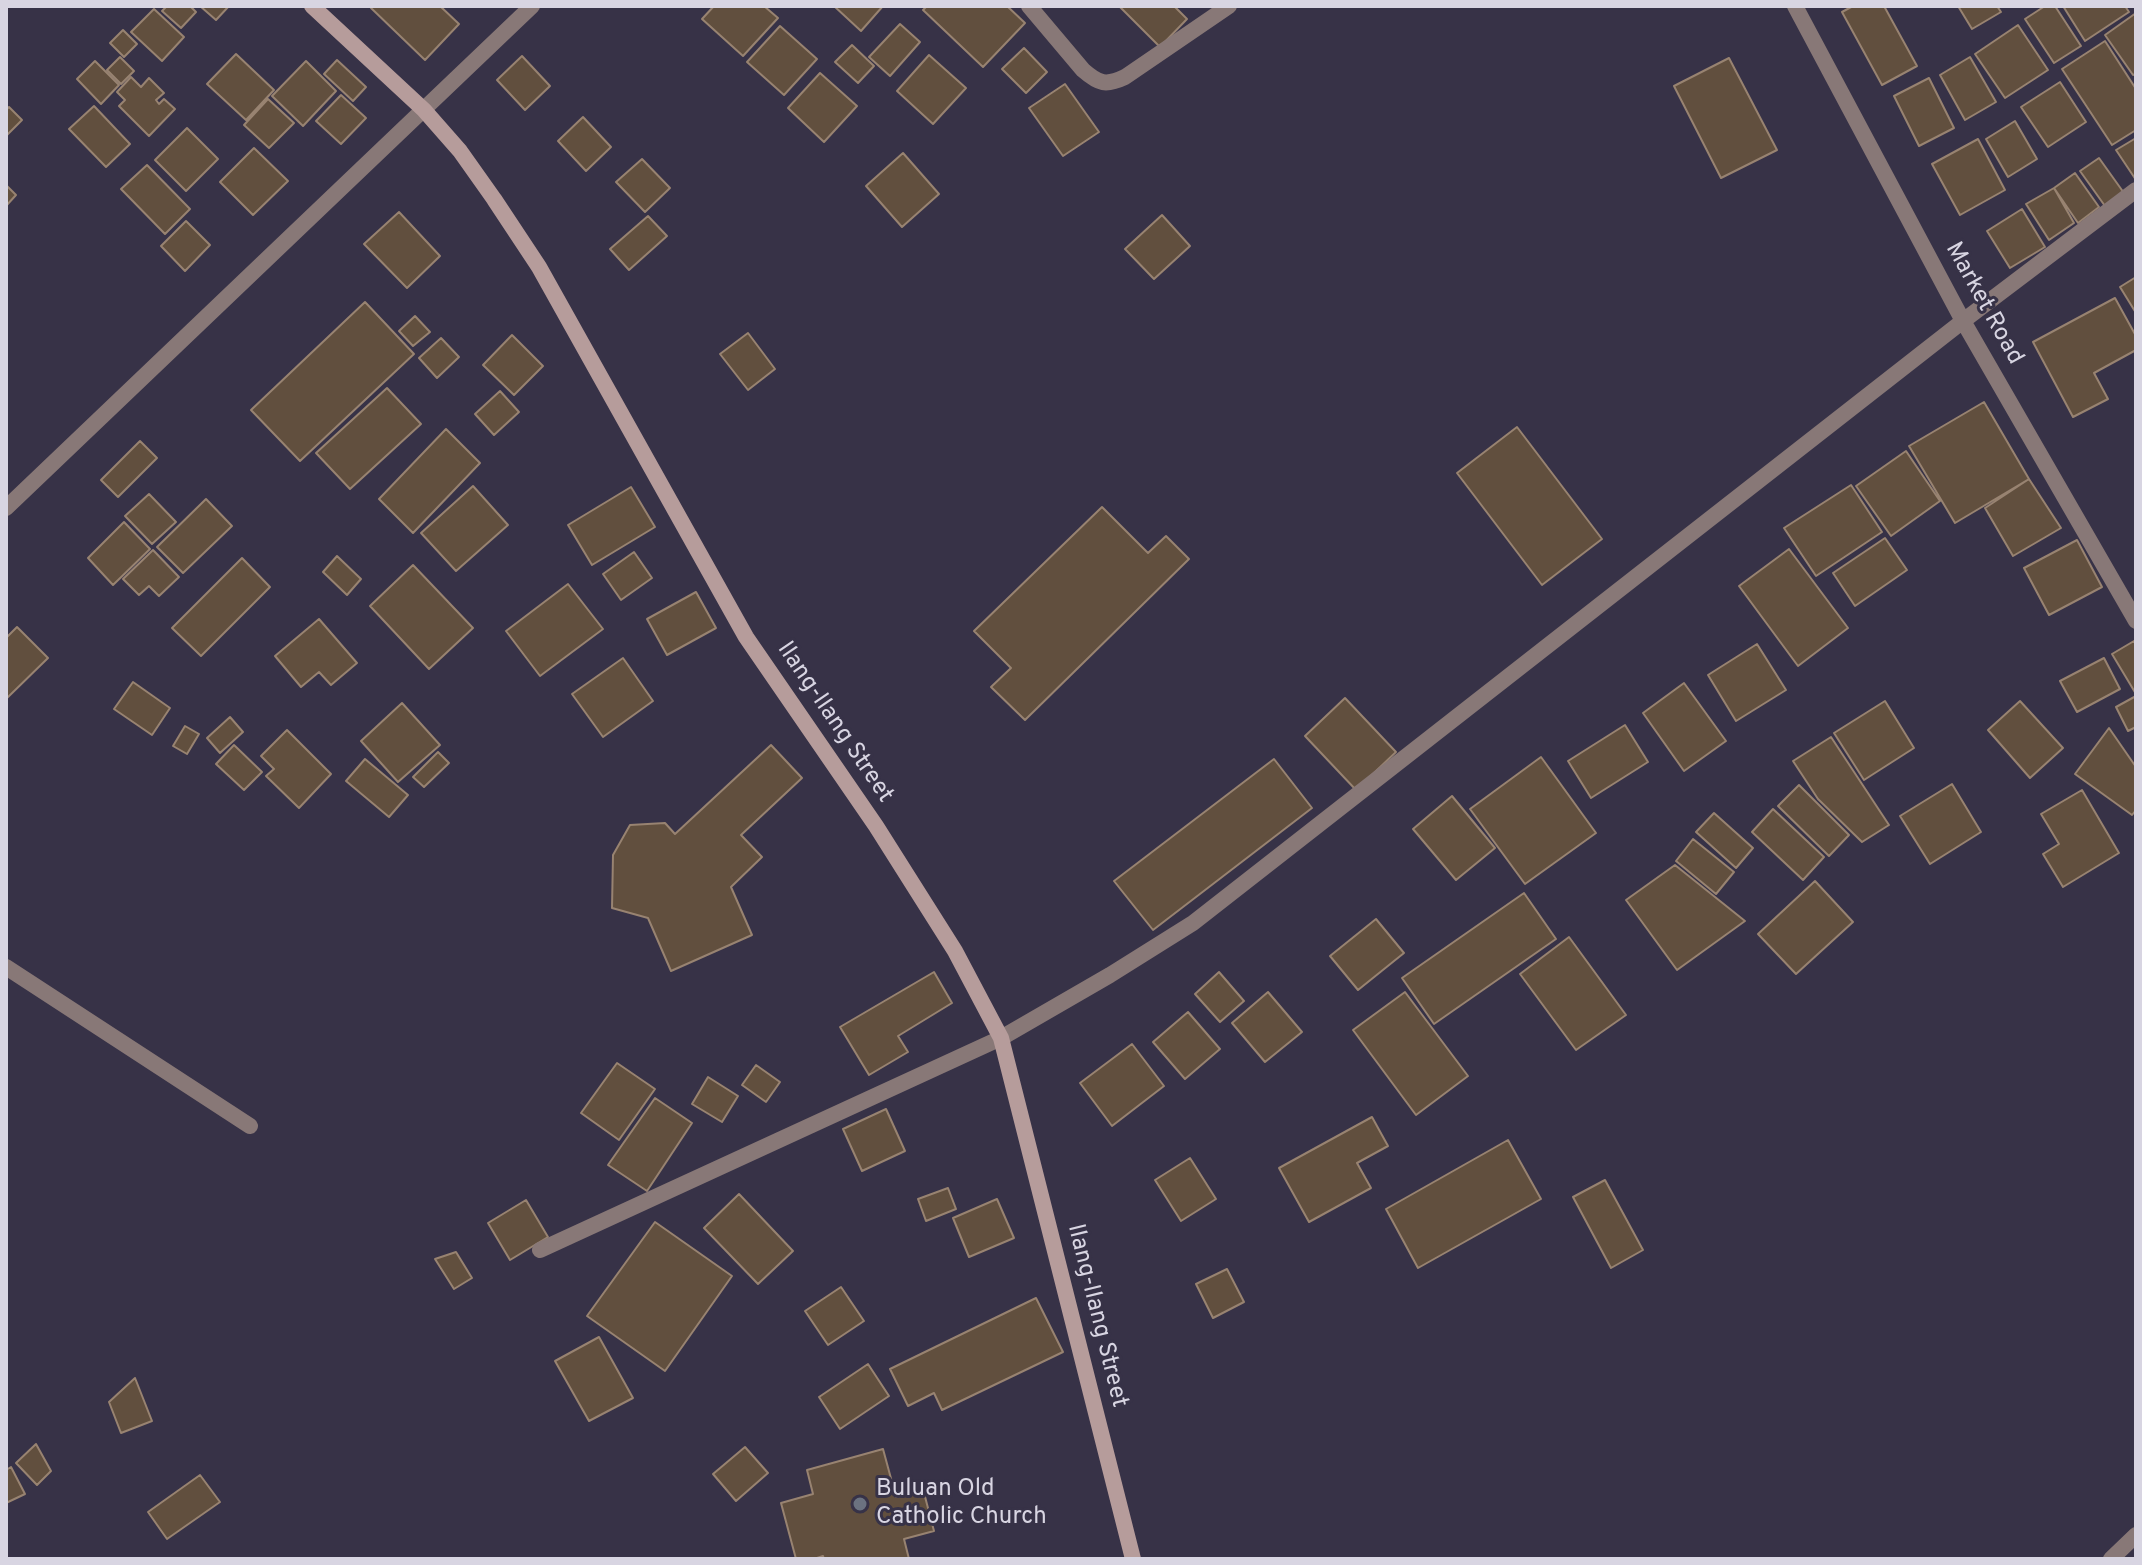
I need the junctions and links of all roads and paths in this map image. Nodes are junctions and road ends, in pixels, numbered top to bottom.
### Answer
1 (312, 6) edge
2 (532, 6) edge
3 (1029, 6) edge
4 (1229, 6) edge
5 (1795, 6) edge
6 (424, 110) junction
7 (2136, 190) edge
8 (1963, 321) junction
9 (6, 508) edge
10 (2136, 621) edge
11 (6, 967) edge
12 (1001, 1038) junction
13 (250, 1126) dead end
14 (540, 1250) dead end
15 (2136, 1535) edge
16 (1133, 1559) edge
17 (2111, 1559) edge

1 - 6 main road, Ilang-Ilang Street
2 - 6 street
3 - 4 street
5 - 8 street, Market Road
6 - 9 street
6 - 12 main road, Ilang-Ilang Street
7 - 8 street
8 - 10 street, Market Road
8 - 12 street
11 - 13 street
12 - 14 street
12 - 16 main road, Ilang-Ilang Street
15 - 17 street

